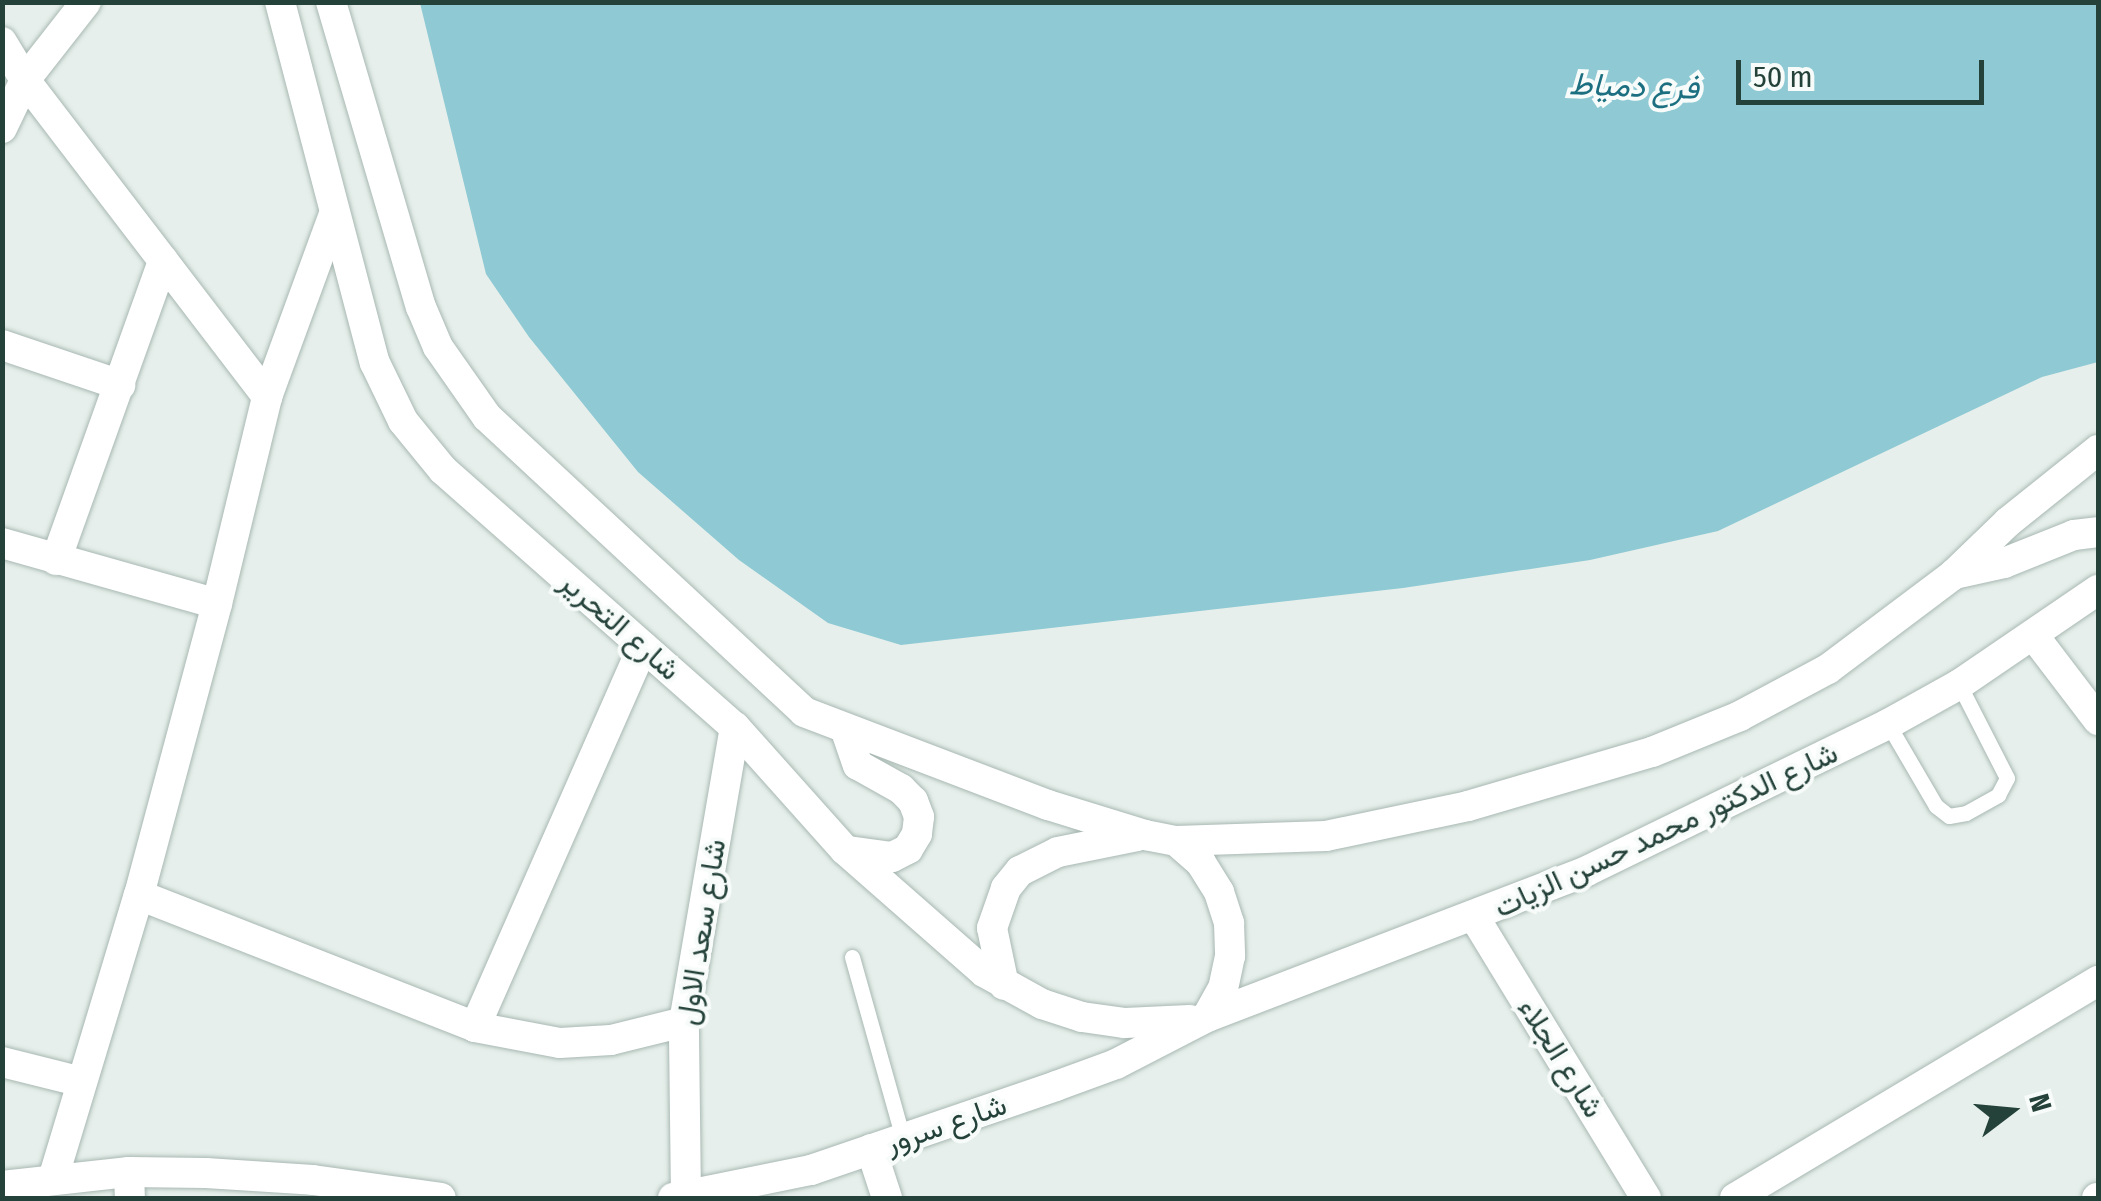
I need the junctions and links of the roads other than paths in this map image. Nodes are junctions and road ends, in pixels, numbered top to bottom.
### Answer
1 (86, 2) edge
2 (280, 2) edge
3 (331, 2) edge
4 (2, 42) edge
5 (25, 80) junction
6 (2, 128) edge
7 (334, 214) junction
8 (163, 261) junction
9 (2, 345) edge
10 (120, 385) junction
11 (267, 397) junction
12 (2098, 450) edge
13 (2098, 532) edge
14 (2, 543) edge
15 (56, 560) junction
16 (1952, 574) junction
17 (2098, 590) edge
18 (217, 604) junction
19 (2034, 636) junction
20 (643, 646) junction
21 (1960, 684) junction
22 (2098, 720) edge
23 (1888, 724) junction
24 (735, 727) junction
25 (846, 731) junction
26 (1145, 834) junction
27 (1176, 841) junction
28 (846, 850) junction
29 (139, 895) junction
30 (1474, 918) junction
31 (852, 958) dead end
32 (2098, 981) edge
33 (1004, 985) junction
34 (1207, 1018) junction
35 (684, 1022) junction
36 (475, 1027) junction
37 (2, 1062) edge
38 (82, 1082) junction
39 (904, 1138) junction
40 (871, 1149) junction
41 (53, 1179) junction
42 (130, 1185) edge
43 (2, 1186) edge
44 (427, 1198) edge
45 (682, 1198) edge
46 (887, 1198) edge
47 (1646, 1198) edge
48 (1735, 1198) edge

1 - 5 street
2 - 7 street, شارع التحرير
3 - 25 street, شارع التحرير
4 - 5 street
5 - 6 street
5 - 8 street
7 - 11 street
7 - 20 street, شارع التحرير
8 - 10 street
8 - 11 street
9 - 10 street
10 - 15 street
11 - 18 street
12 - 16 street
13 - 16 street
14 - 15 street
15 - 18 street
16 - 27 street
17 - 19 street, شارع الدكتور محمد حسن الزيات
18 - 29 street
19 - 21 street, شارع الدكتور محمد حسن الزيات
19 - 22 street
20 - 24 street, شارع التحرير
20 - 36 street
21 - 23 street, شارع الدكتور محمد حسن الزيات
21 - 23 lane
23 - 30 street, شارع الدكتور محمد حسن الزيات
24 - 28 street, شارع التحرير
24 - 35 street, شارع سعد الاول
25 - 26 street, شارع التحرير
25 - 28 street
26 - 27 street, شارع التحرير
26 - 33 street
27 - 34 street
28 - 33 street, شارع التحرير
29 - 36 street
29 - 38 street
30 - 34 street, شارع الدكتور محمد حسن الزيات
30 - 47 street, شارع الجلاء
31 - 39 lane
32 - 48 street
33 - 34 street, شارع التحرير
34 - 39 street, شارع سرور
35 - 36 street
35 - 45 street, شارع سعد الاول
37 - 38 street
38 - 41 street
39 - 40 street, شارع سرور
40 - 45 street, شارع سرور
40 - 46 street
41 - 42 street
41 - 43 street
42 - 44 street

